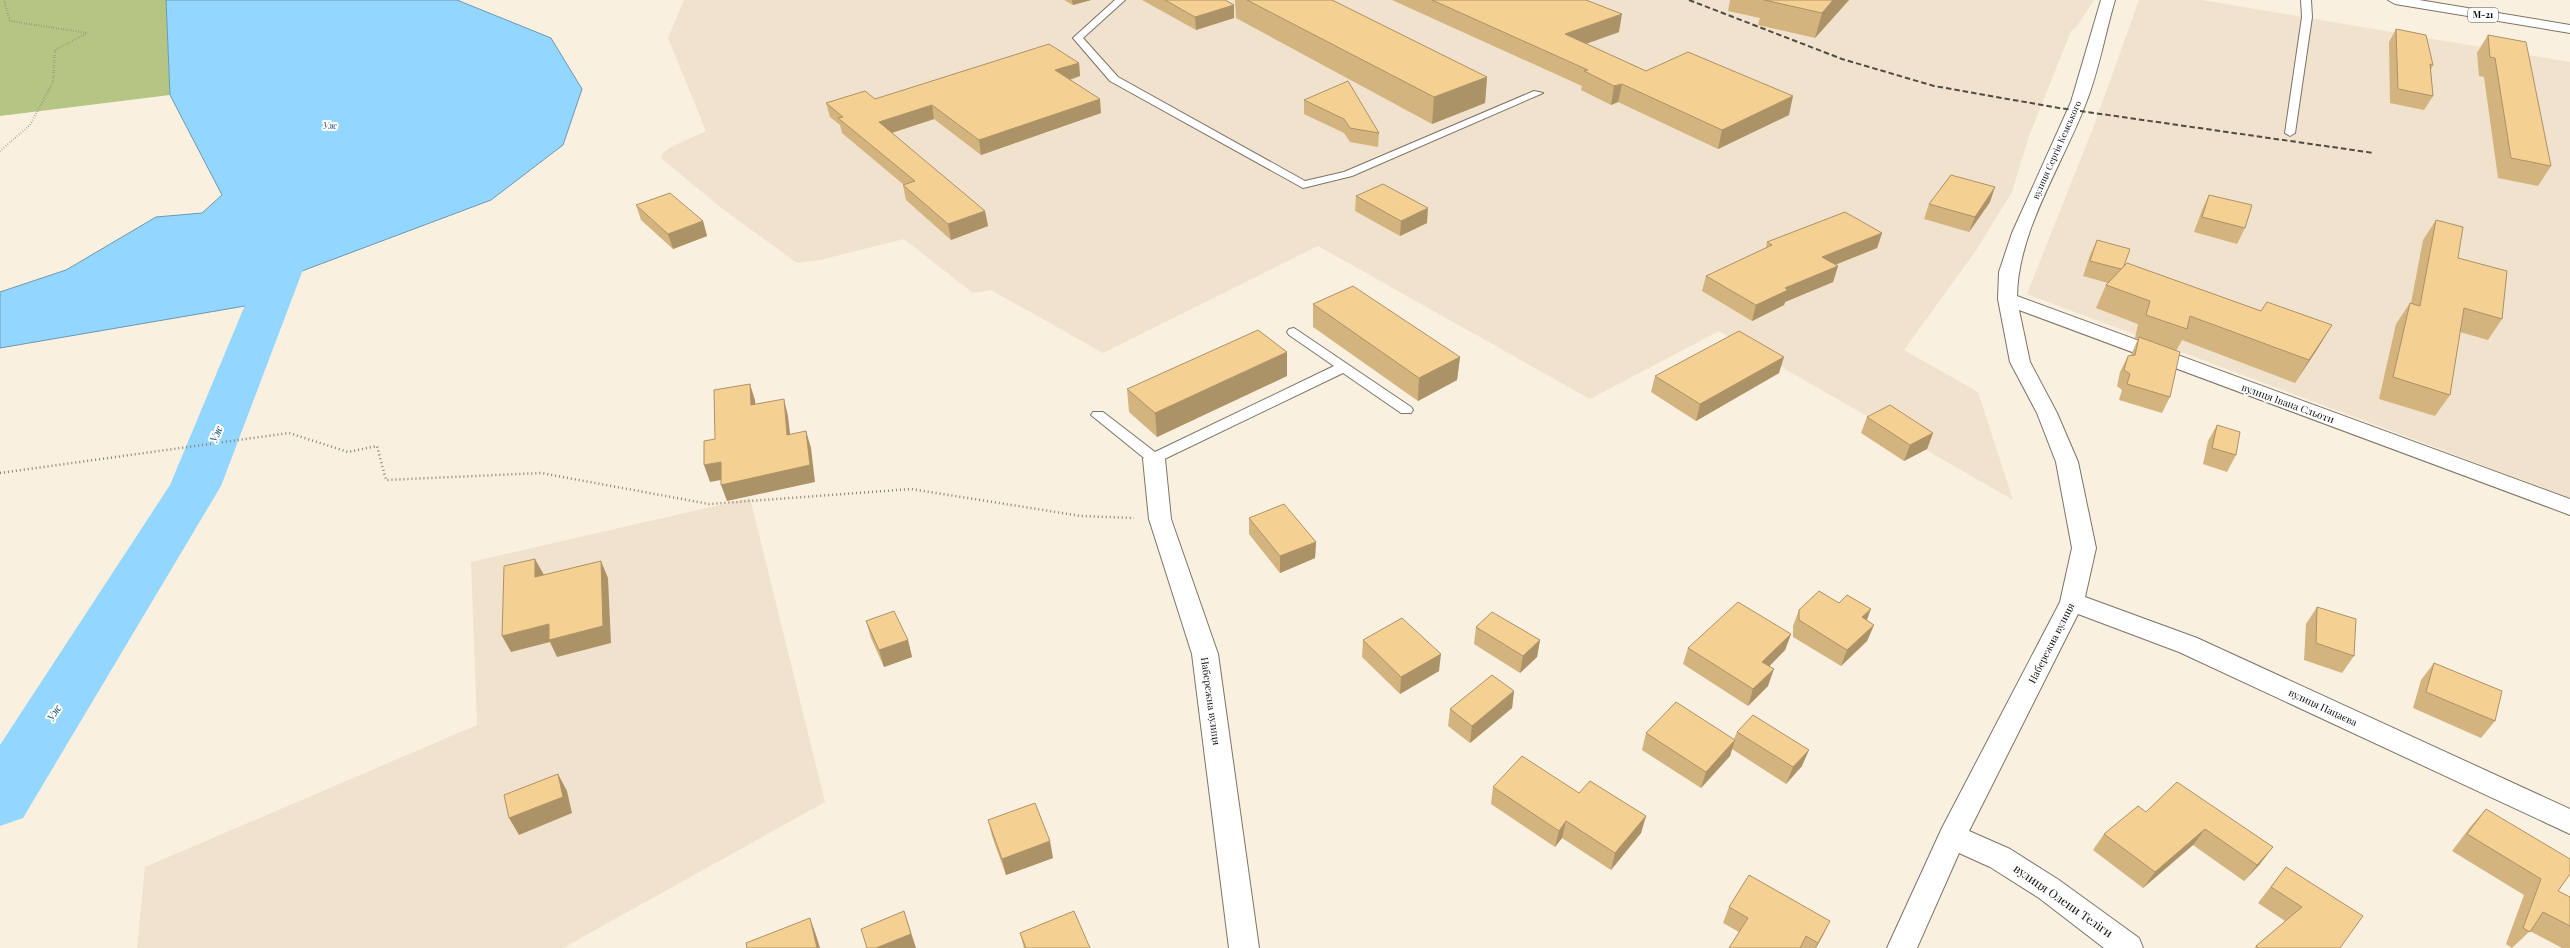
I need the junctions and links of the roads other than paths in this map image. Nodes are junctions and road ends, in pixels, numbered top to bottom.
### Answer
1 (1120, 0) edge
2 (2108, 0) edge
3 (2306, 0) edge
4 (2395, 0) edge
5 (2442, 4) edge
6 (2570, 29) edge
7 (1538, 93) dead end
8 (2290, 133) dead end
9 (2007, 299) junction
10 (1294, 332) dead end
11 (1344, 367) junction
12 (1406, 410) dead end
13 (1098, 415) dead end
14 (1154, 459) junction
15 (2570, 507) edge
16 (2072, 602) junction
17 (2570, 822) edge
18 (1952, 837) junction
19 (1244, 948) edge
20 (1902, 948) edge
21 (2128, 948) edge

1 - 7 lane
2 - 9 main road, вулиця Сергія Кемського
3 - 8 lane
4 - 5 main road, М-21
5 - 6 main road, М-21
9 - 15 main road, вулиця Івана Сльоти
9 - 16 main road, Набережна вулиця
10 - 11 lane
11 - 12 lane
11 - 14 lane
13 - 14 lane
14 - 19 main road, Набережна вулиця
16 - 17 main road, вулиця Пацаєва
16 - 18 main road, Набережна вулиця
18 - 20 main road, Набережна вулиця
18 - 21 main road, вулиця Олени Теліги

